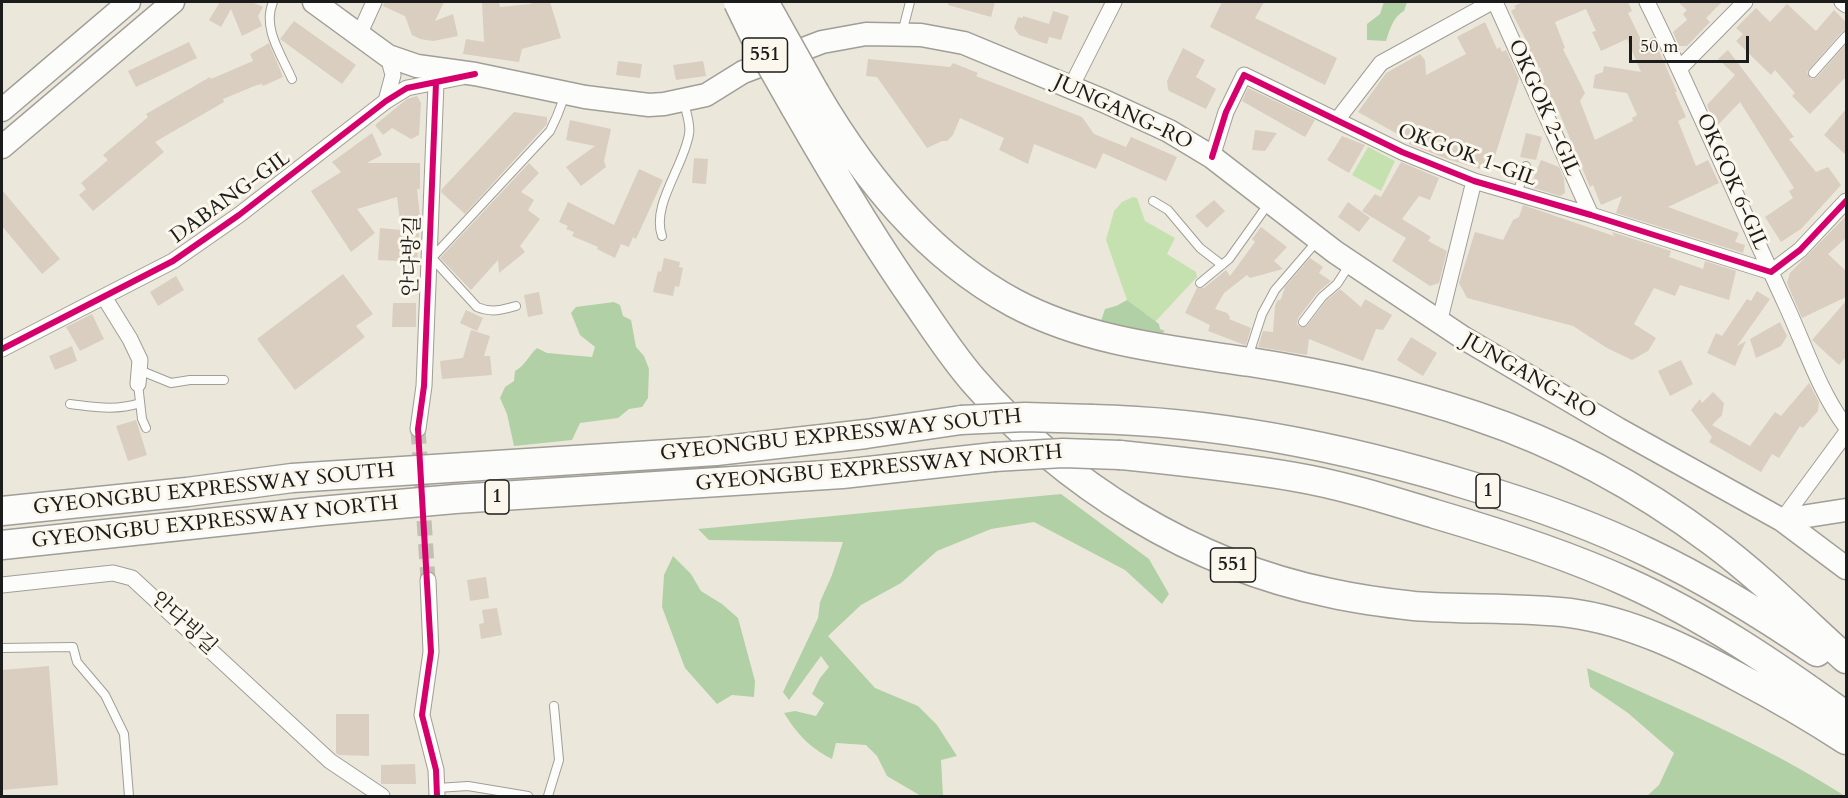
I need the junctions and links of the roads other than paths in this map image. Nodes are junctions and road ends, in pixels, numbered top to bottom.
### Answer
1 (129, 2) edge
2 (173, 2) edge
3 (273, 2) edge
4 (314, 2) edge
5 (374, 2) edge
6 (738, 2) edge
7 (764, 2) edge
8 (910, 2) edge
9 (1114, 2) edge
10 (1493, 2) edge
11 (1647, 2) edge
12 (1745, 2) edge
13 (1842, 2) edge
14 (1846, 5) edge
15 (901, 34) junction
16 (359, 35) junction
17 (1846, 36) edge
18 (388, 56) junction
19 (1680, 68) junction
20 (1813, 73) dead end
21 (475, 74) junction
22 (292, 79) dead end
23 (436, 83) junction
24 (1071, 87) junction
25 (565, 93) junction
26 (805, 100) junction
27 (386, 101) junction
28 (684, 101) junction
29 (2, 110) edge
30 (1337, 120) junction
31 (2, 147) edge
32 (1212, 157) junction
33 (1526, 166) dead end
34 (1474, 181) junction
35 (1517, 194) junction
36 (1153, 201) dead end
37 (1846, 201) edge
38 (1270, 202) junction
39 (1591, 215) junction
40 (662, 237) dead end
41 (1319, 239) junction
42 (430, 260) junction
43 (1351, 263) junction
44 (1222, 265) junction
45 (1771, 272) junction
46 (1200, 283) dead end
47 (104, 297) junction
48 (516, 306) dead end
49 (1303, 322) dead end
50 (1439, 322) junction
51 (2, 349) edge
52 (1250, 351) dead end
53 (139, 377) junction
54 (224, 380) dead end
55 (140, 402) junction
56 (70, 404) dead end
57 (1846, 427) edge
58 (146, 428) dead end
59 (418, 429) tunnel mouth
60 (1846, 434) edge
61 (1846, 510) edge
62 (2, 511) edge
63 (1782, 520) junction
64 (2, 544) edge
65 (1846, 568) edge
66 (428, 580) tunnel mouth
67 (2, 585) edge
68 (2, 648) edge
69 (1846, 659) edge
70 (1846, 672) edge
71 (554, 706) dead end
72 (1846, 716) edge
73 (1846, 740) edge
74 (437, 792) edge
75 (129, 796) edge
76 (382, 796) edge
77 (528, 796) edge
78 (548, 796) edge

1 - 29 main road
2 - 31 main road
3 - 22 lane
4 - 16 main road, JUNGANG-RO
5 - 16 street
6 - 26 highway, 551, bridge
7 - 26 highway, 551, bridge
8 - 15 lane
9 - 24 street
10 - 30 street, OKGOK 2-GIL
10 - 39 street, OKGOK 2-GIL
11 - 19 street, OKGOK 6-GIL
12 - 19 street
13 - 14 street
15 - 24 main road, JUNGANG-RO
15 - 28 main road, JUNGANG-RO
16 - 18 main road, JUNGANG-RO
17 - 20 lane
18 - 21 main road, JUNGANG-RO
18 - 27 street
19 - 45 street, OKGOK 6-GIL
21 - 23 street, DABANG-GIL
21 - 25 main road, JUNGANG-RO
23 - 27 street, DABANG-GIL
23 - 42 street, 안다방길
24 - 32 main road, JUNGANG-RO
25 - 28 main road, JUNGANG-RO
25 - 42 lane
26 - 69 highway, 551
26 - 73 highway, 551
27 - 47 street, DABANG-GIL
28 - 40 lane
30 - 32 street, OKGOK 1-GIL
30 - 34 street, OKGOK 1-GIL
32 - 38 main road, JUNGANG-RO
33 - 35 lane
34 - 35 street, OKGOK 1-GIL
34 - 50 street
35 - 39 street, OKGOK 1-GIL
36 - 44 lane
37 - 45 street
38 - 41 main road, JUNGANG-RO
38 - 44 lane
39 - 45 street, OKGOK 1-GIL
41 - 43 main road, JUNGANG-RO
41 - 52 lane
42 - 48 lane
42 - 59 street, 안다방길
43 - 49 lane
43 - 50 main road, JUNGANG-RO
44 - 46 lane
45 - 57 street, OKGOK 6-GIL
47 - 51 street, DABANG-GIL
47 - 53 street
50 - 63 main road, JUNGANG-RO
53 - 54 lane
53 - 55 lane
55 - 56 lane
55 - 58 lane
60 - 63 street
61 - 63 main road
62 - 70 highway, GYEONGBU EXPRESSWAY SOUTH / 1, bridge
63 - 65 main road, JUNGANG-RO
64 - 72 highway, GYEONGBU EXPRESSWAY NORTH / 1, bridge
66 - 74 street
67 - 76 street, 안다빙길
68 - 75 lane
71 - 78 lane
74 - 77 lane

